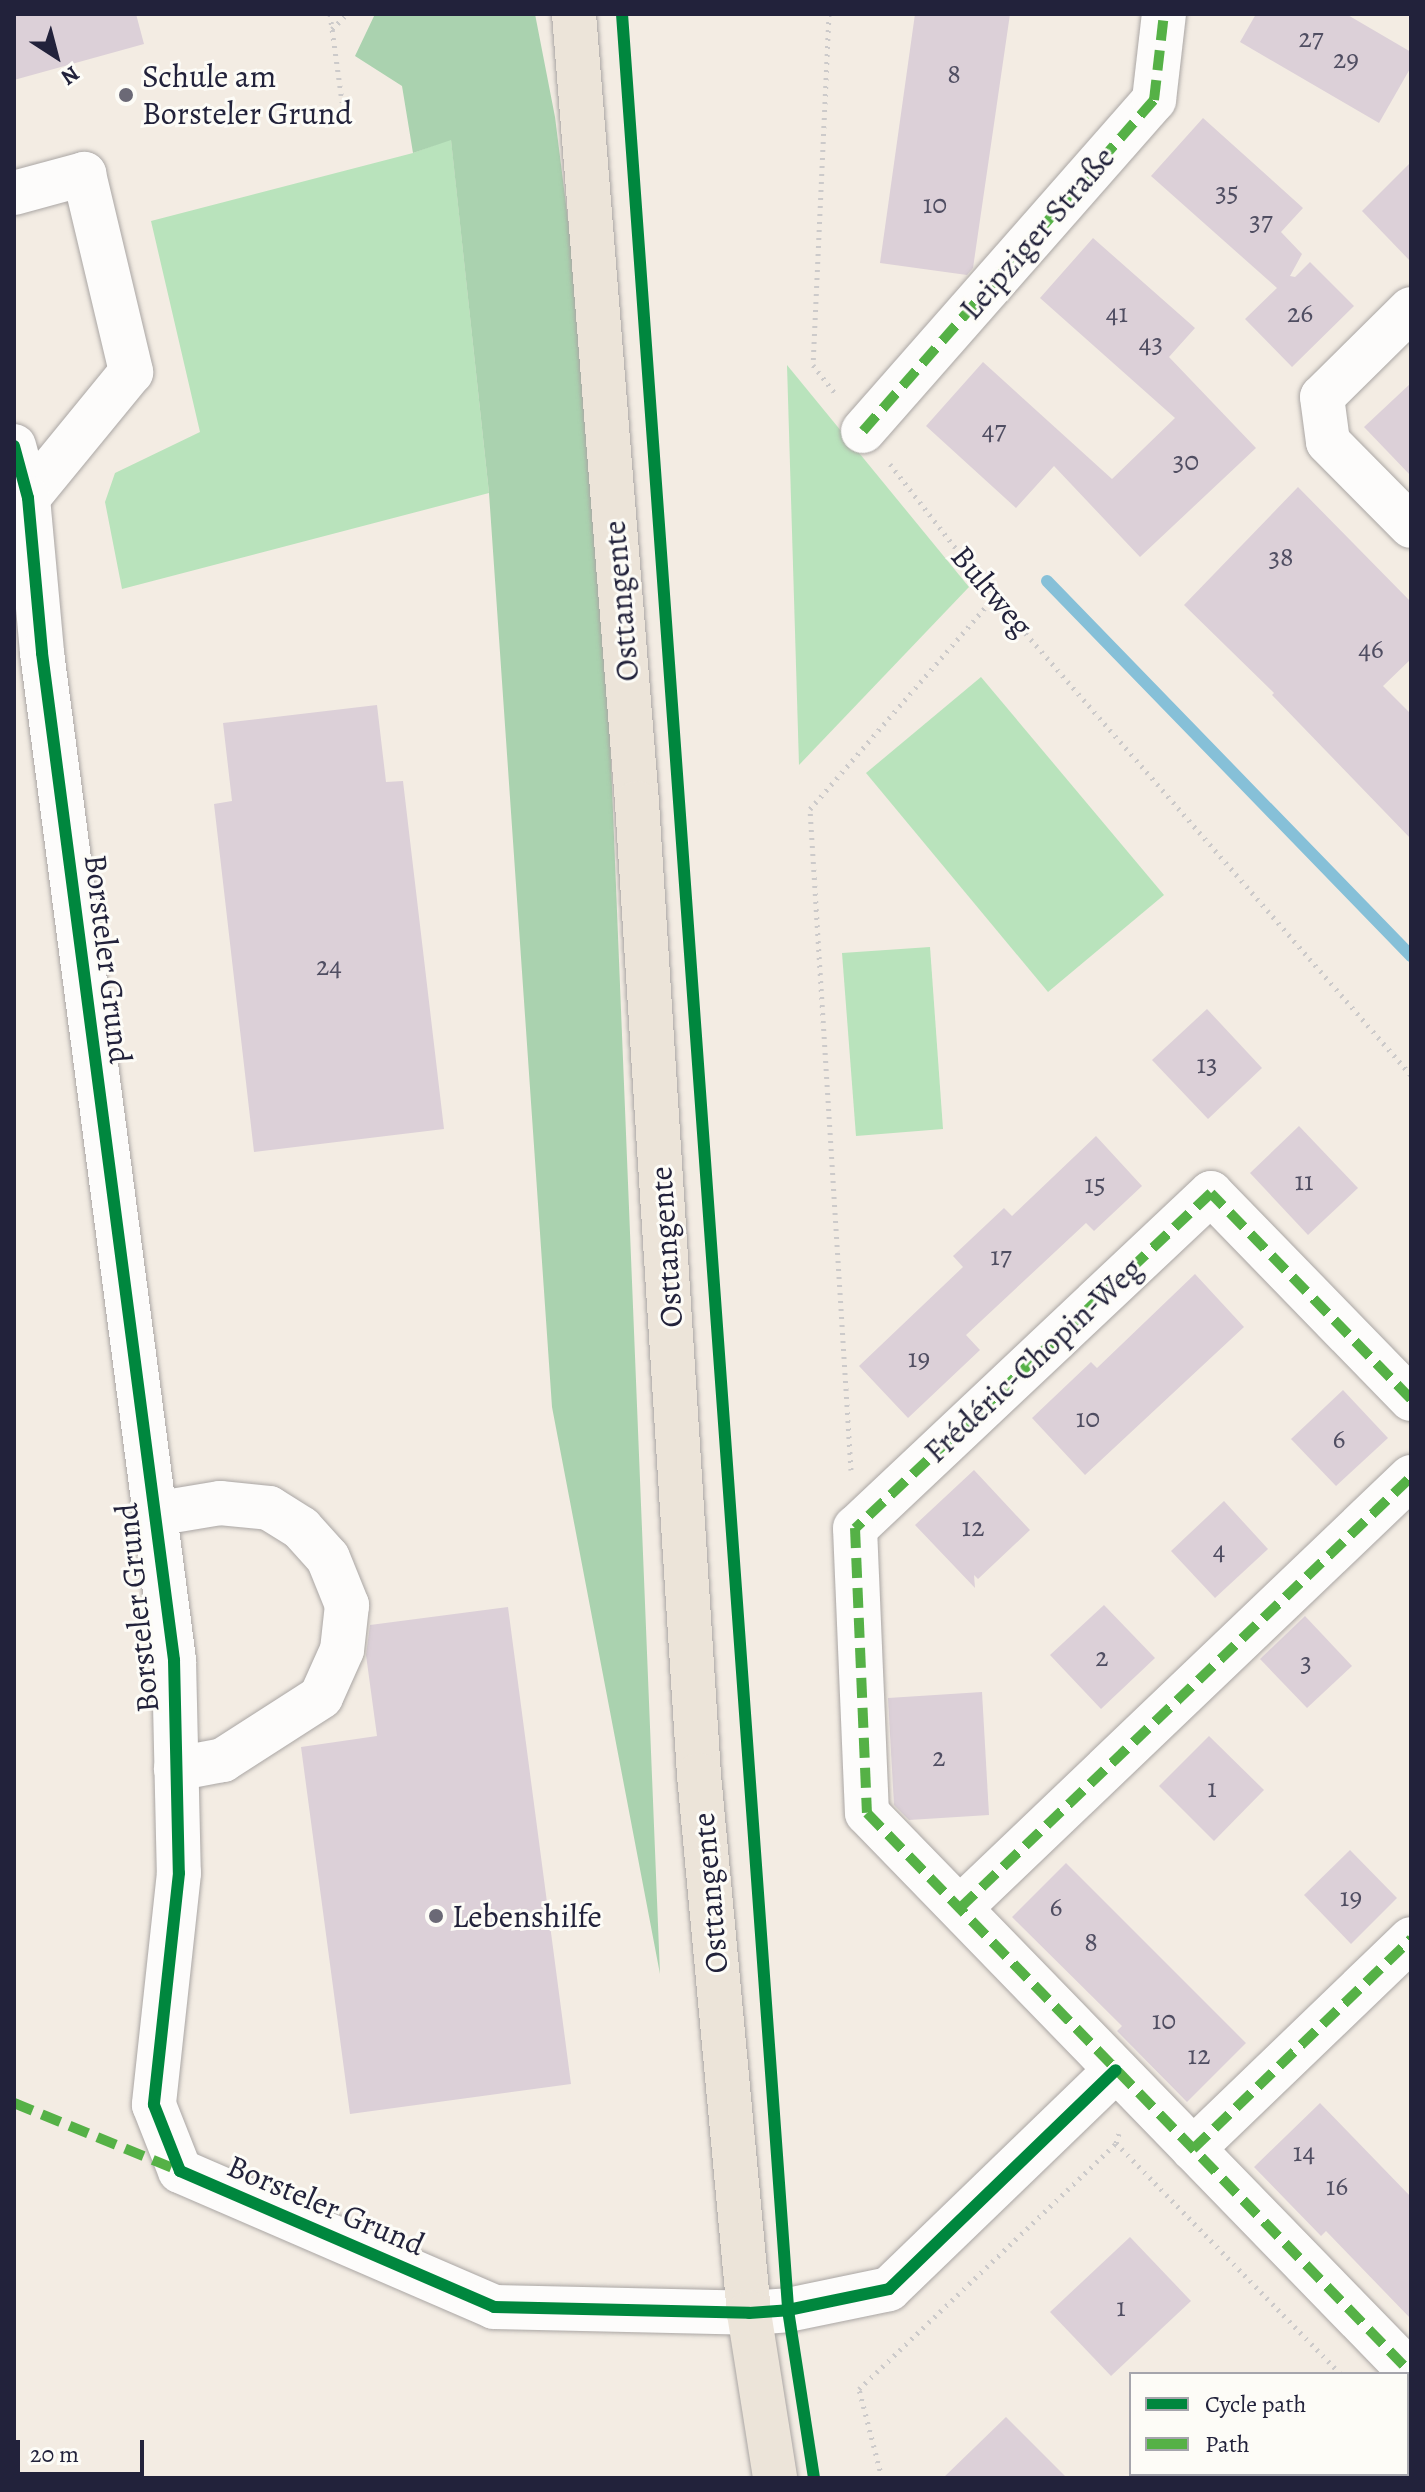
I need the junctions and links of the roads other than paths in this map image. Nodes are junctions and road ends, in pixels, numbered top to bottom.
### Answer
1 (574, 14) edge
2 (1164, 14) edge
3 (14, 193) edge
4 (1411, 309) edge
5 (863, 431) road end
6 (14, 446) edge
7 (28, 498) junction
8 (1411, 526) edge
9 (1411, 1399) edge
10 (1411, 1477) edge
11 (154, 1514) junction
12 (176, 1769) junction
13 (960, 1908) junction
14 (1411, 1939) edge
15 (1124, 2078) junction
16 (1193, 2149) junction
17 (749, 2313) junction
18 (1411, 2373) edge
19 (775, 2478) edge

1 - 17 main road, Osttangente
2 - 5 street, Leipziger Straße
3 - 7 street
4 - 8 street
6 - 7 street, Borsteler Grund
7 - 11 street, Borsteler Grund
9 - 13 street, Frédéric-Chopin-Weg
10 - 13 street
11 - 12 street, Borsteler Grund
11 - 12 street
12 - 17 street, Borsteler Grund
13 - 15 street
14 - 16 street
15 - 16 street
15 - 17 street, Borsteler Grund
16 - 18 street
17 - 19 main road, Osttangente

